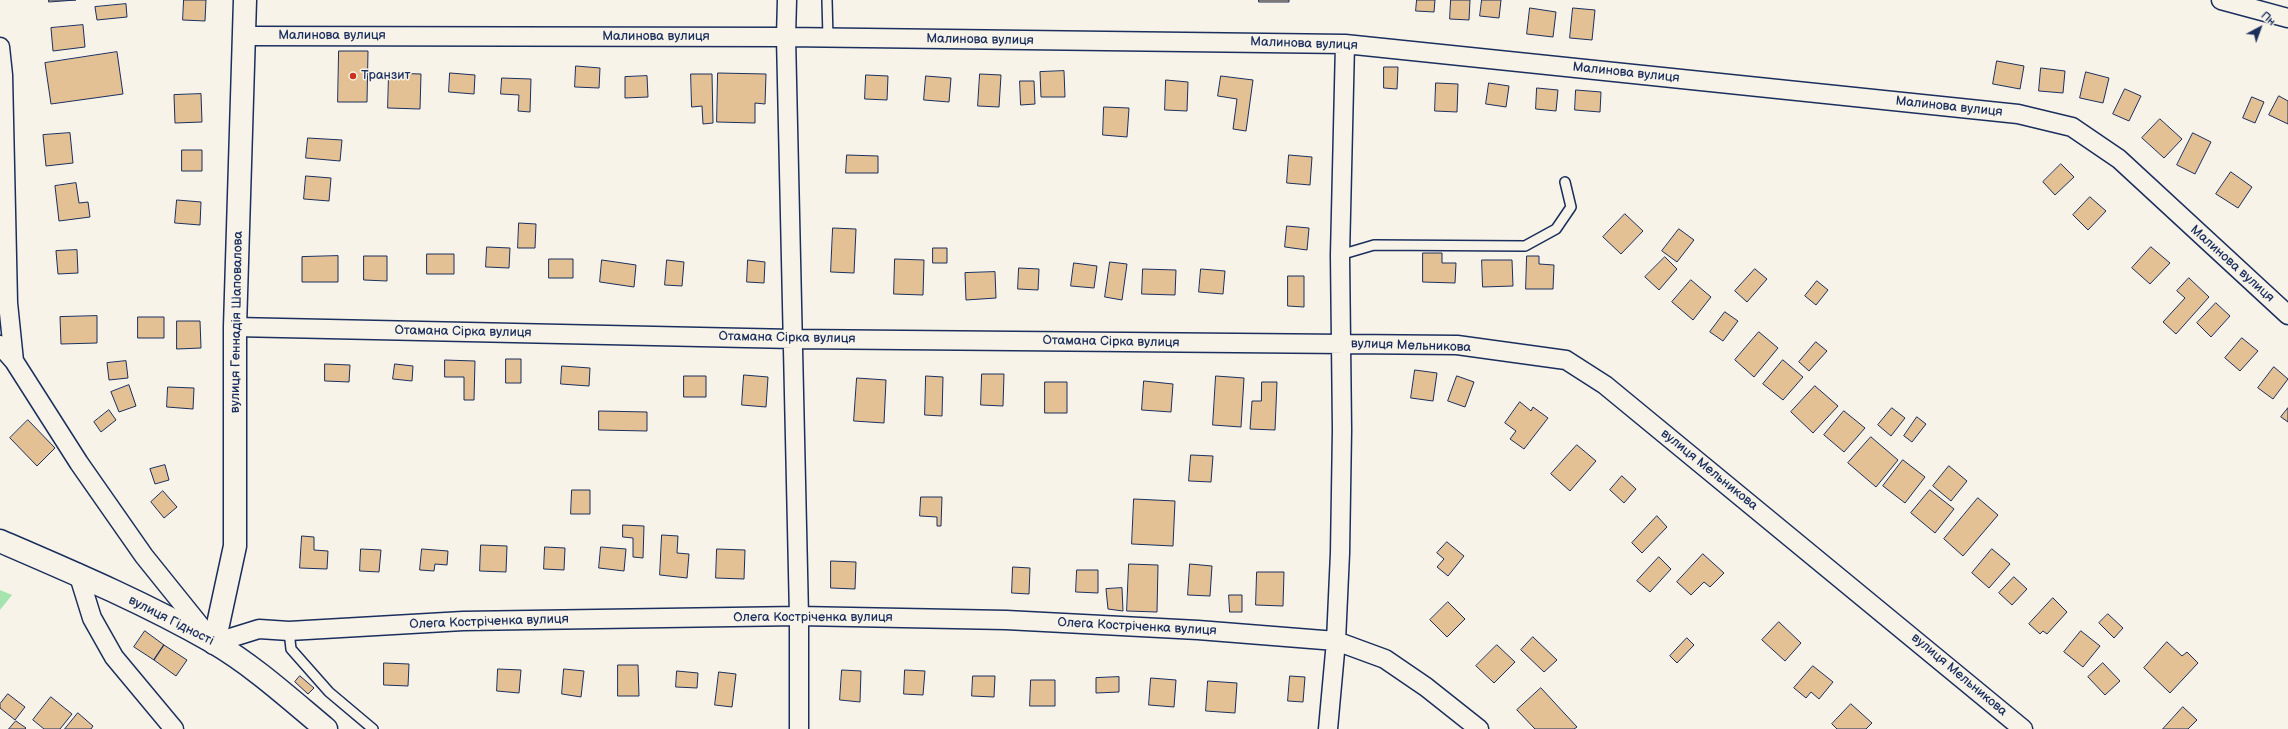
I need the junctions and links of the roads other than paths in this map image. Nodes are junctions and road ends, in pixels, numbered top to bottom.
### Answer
1 (245, 0) edge
2 (787, 0) edge
3 (827, 0) edge
4 (2221, 0) edge
5 (2288, 18) edge
6 (244, 36) junction
7 (786, 37) junction
8 (828, 38) junction
9 (1345, 44) junction
10 (0, 46) edge
11 (1565, 182) dead end
12 (1340, 255) junction
13 (2288, 315) edge
14 (235, 327) junction
15 (793, 339) junction
16 (1339, 344) junction
17 (0, 345) edge
18 (14, 361) junction
19 (1, 538) edge
20 (78, 573) junction
21 (799, 616) junction
22 (289, 631) junction
23 (1336, 641) junction
24 (214, 643) junction
25 (174, 729) edge
26 (326, 729) edge
27 (373, 729) edge
28 (799, 729) edge
29 (1328, 729) edge
30 (1479, 729) edge
31 (2023, 729) edge

1 - 6 street, вулиця Геннадія Шаповалова
2 - 7 street
3 - 8 lane
4 - 5 street
6 - 7 street, Малинова вулиця
6 - 14 street, вулиця Геннадія Шаповалова
7 - 8 street, Малинова вулиця
7 - 15 street
8 - 9 street, Малинова вулиця
9 - 12 street
9 - 13 street, Малинова вулиця
10 - 18 street
11 - 12 lane
12 - 16 street
14 - 15 street, Отамана Сірка вулиця
14 - 24 street, вулиця Геннадія Шаповалова
15 - 16 street, Отамана Сірка вулиця
15 - 21 street
16 - 23 street
16 - 31 street, вулиця Мельникова
17 - 18 street
18 - 24 street
19 - 20 street, вулиця Гідності
20 - 24 street, вулиця Гідності
20 - 25 street
21 - 22 street, Олега Костріченка вулиця
21 - 23 street, Олега Костріченка вулиця
21 - 28 street
22 - 24 street, Олега Костріченка вулиця
22 - 27 lane
23 - 29 street
23 - 30 street, Олега Костріченка вулиця
24 - 26 street, вулиця Гідності

